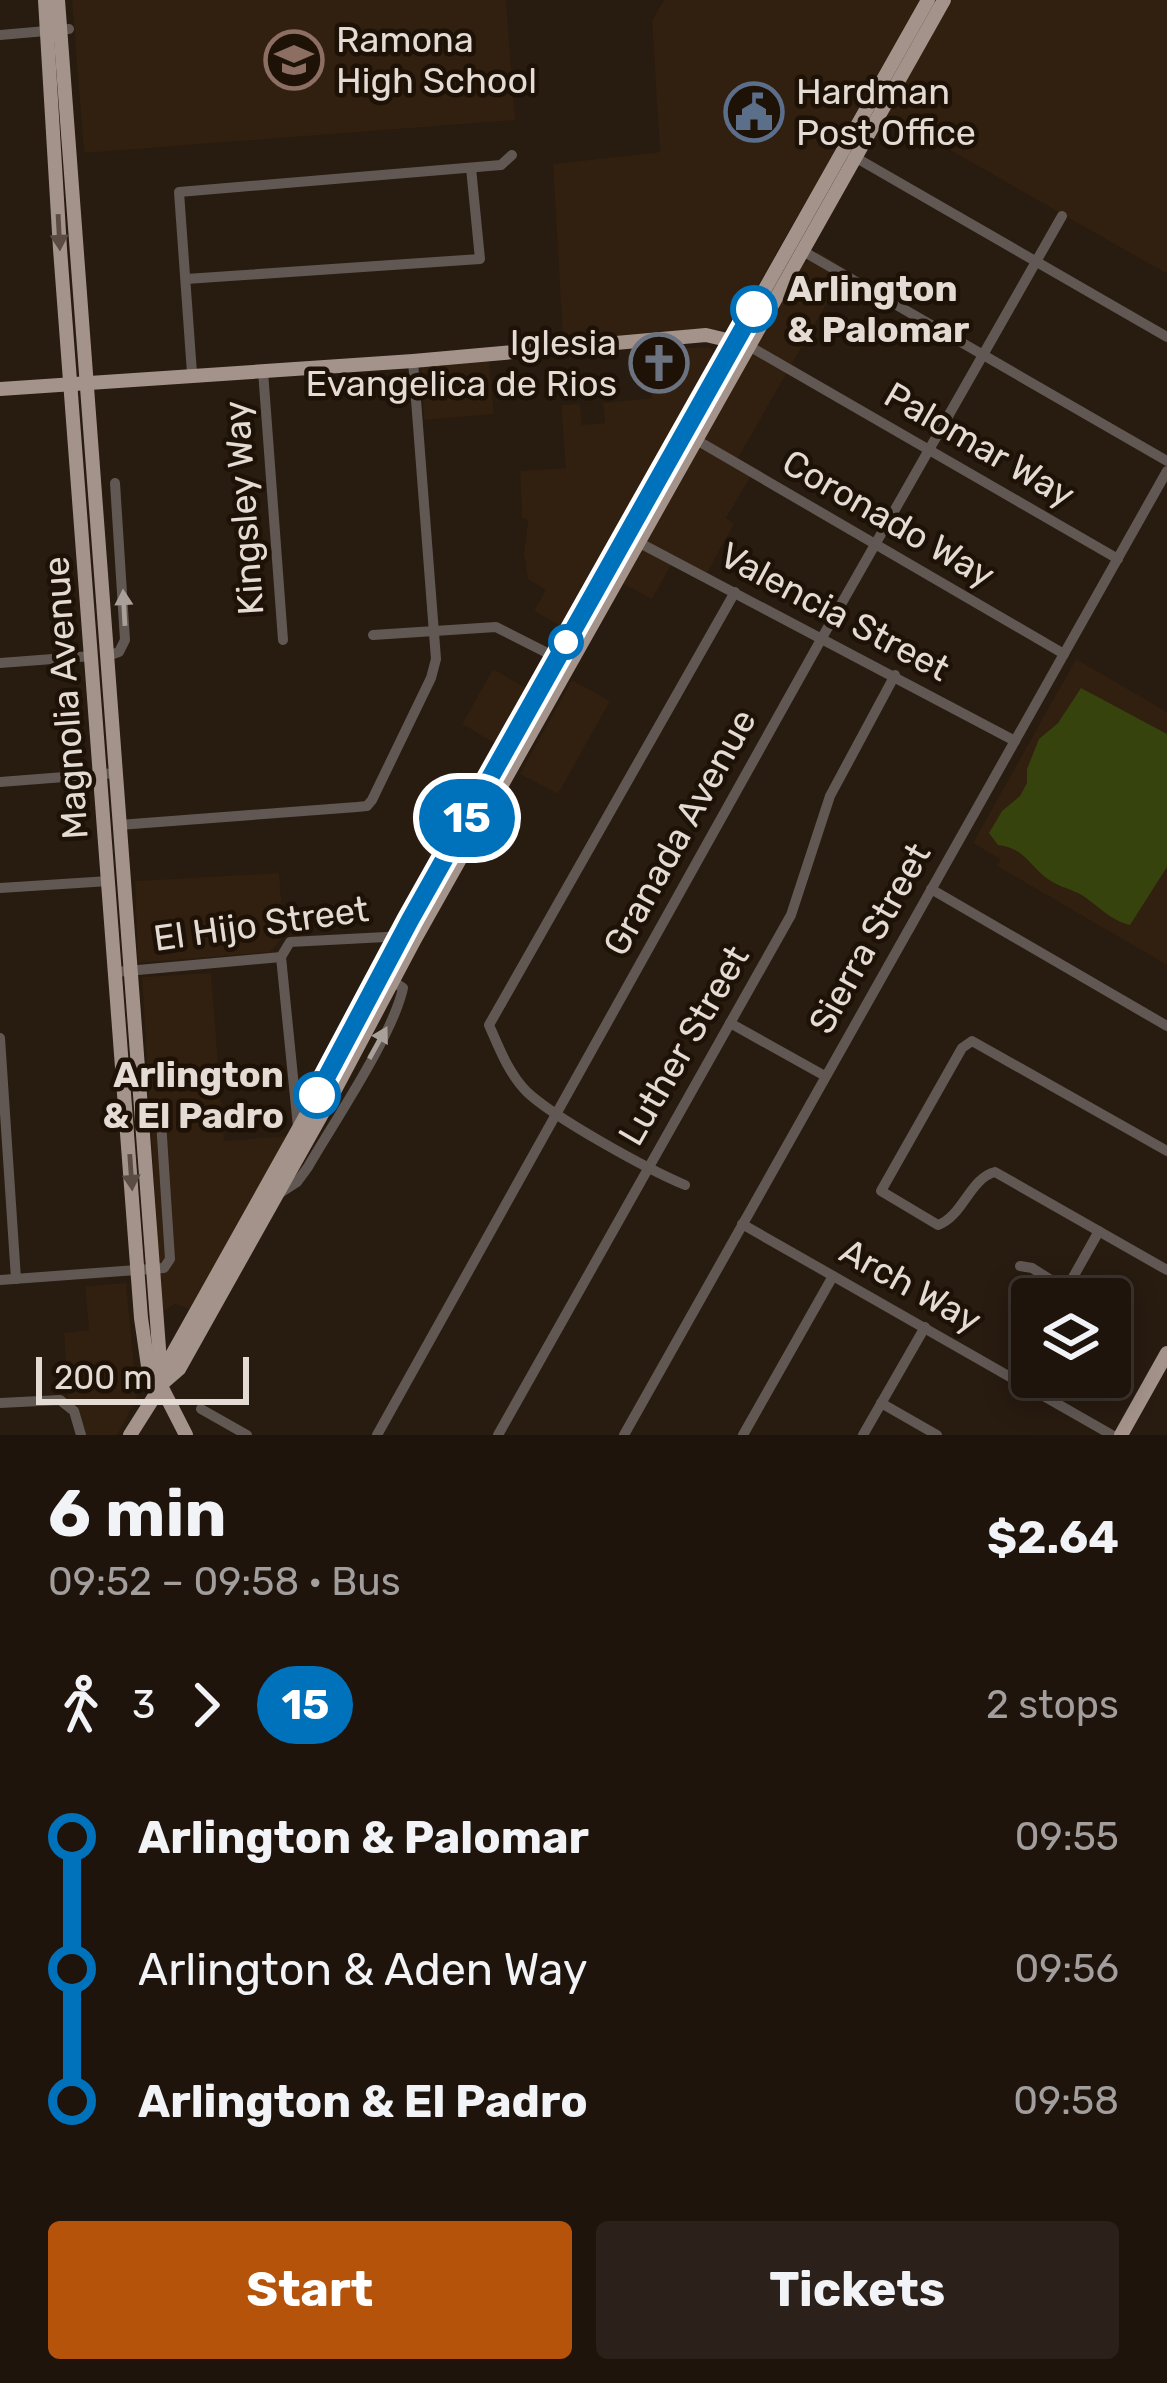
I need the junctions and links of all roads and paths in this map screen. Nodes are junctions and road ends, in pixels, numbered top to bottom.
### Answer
1 (45, 0) edge
2 (58, 0) edge
3 (928, 0) edge
4 (944, 0) edge
5 (59, 30) junction
6 (0, 34) edge
7 (849, 154) junction
8 (512, 155) dead end
9 (471, 168) junction
10 (1062, 216) dead end
11 (797, 248) junction
12 (1036, 261) junction
13 (186, 279) junction
14 (1167, 337) edge
15 (742, 344) junction
16 (982, 355) junction
17 (413, 361) junction
18 (263, 371) junction
19 (192, 374) junction
20 (79, 383) junction
21 (0, 388) edge
22 (690, 436) junction
23 (931, 448) junction
24 (1167, 460) edge
25 (1167, 471) edge
26 (115, 483) dead end
27 (633, 539) junction
28 (98, 540) junction
29 (876, 547) junction
30 (118, 550) junction
31 (1118, 559) junction
32 (735, 592) junction
33 (435, 632) junction
34 (373, 635) dead end
35 (823, 636) junction
36 (283, 640) dead end
37 (1064, 654) junction
38 (99, 656) junction
39 (563, 661) junction
40 (0, 663) edge
41 (895, 674) junction
42 (1015, 741) junction
43 (109, 774) junction
44 (0, 782) edge
45 (119, 825) junction
46 (109, 880) junction
47 (0, 888) edge
48 (931, 890) junction
49 (408, 937) junction
50 (280, 957) junction
51 (123, 971) junction
52 (730, 1023) junction
53 (1167, 1026) edge
54 (0, 1038) edge
55 (825, 1076) junction
56 (160, 1106) dead end
57 (556, 1113) junction
58 (298, 1130) junction
59 (1167, 1151) edge
60 (649, 1166) junction
61 (685, 1185) dead end
62 (742, 1224) junction
63 (1099, 1231) junction
64 (1020, 1266) dead end
65 (1167, 1270) edge
66 (147, 1271) junction
67 (833, 1276) junction
68 (1050, 1278) edge
69 (1073, 1278) edge
70 (16, 1279) junction
71 (0, 1280) edge
72 (925, 1327) junction
73 (159, 1330) junction
74 (182, 1337) junction
75 (1167, 1354) edge
76 (161, 1386) junction
77 (0, 1402) edge
78 (881, 1402) junction
79 (201, 1409) dead end
80 (81, 1435) edge
81 (130, 1435) edge
82 (186, 1435) edge
83 (247, 1435) edge
84 (377, 1435) edge
85 (498, 1435) edge
86 (624, 1435) edge
87 (743, 1435) edge
88 (863, 1435) edge
89 (938, 1435) edge
90 (1116, 1435) edge

1 - 5 main road, Magnolia Avenue
2 - 5 main road, Magnolia Avenue
3 - 7 main road
4 - 7 main road
5 - 6 street
5 - 20 main road, Magnolia Avenue
7 - 11 main road
7 - 12 street
8 - 9 street
9 - 13 street
9 - 13 street
10 - 12 street, Granada Avenue
11 - 15 main road
11 - 16 street
12 - 14 street
12 - 16 street, Granada Avenue
13 - 19 street
15 - 17 main road
15 - 22 main road
15 - 23 street, Palomar Way
16 - 23 street, Granada Avenue
16 - 24 street
17 - 18 main road
17 - 33 street
18 - 19 main road
18 - 36 street, Kingsley Way
19 - 20 main road
20 - 21 main road
20 - 28 main road, Magnolia Avenue
20 - 38 main road, Magnolia Avenue
22 - 27 main road
22 - 29 street, Coronado Way
23 - 29 street, Granada Avenue
23 - 31 street, Palomar Way
25 - 31 street, Sierra Street
26 - 30 street
27 - 32 street, Valencia Street
27 - 39 main road
28 - 30 street
28 - 38 main road, Magnolia Avenue
29 - 35 street, Granada Avenue
29 - 37 street, Coronado Way
38 -> 30 street
31 - 37 street, Sierra Street
32 - 35 street, Valencia Street
32 - 57 street
33 - 34 street
33 - 39 street
33 - 45 street
35 - 41 street, Valencia Street
35 - 57 street, Granada Avenue
37 - 42 street, Sierra Street
38 - 40 street
38 - 43 main road, Magnolia Avenue
39 - 49 main road
41 - 42 street, Valencia Street
41 - 52 street, Luther Street
42 - 48 street, Sierra Street
43 - 44 street
43 - 45 main road, Magnolia Avenue
43 - 46 main road, Magnolia Avenue
45 - 51 main road, Magnolia Avenue
46 - 47 street
46 - 51 main road, Magnolia Avenue
48 - 53 street
48 - 55 street, Sierra Street
49 - 50 street, El Hijo Street
49 - 58 main road
76 -> 49 main road
50 - 51 street, El Hijo Street
50 - 58 street
51 - 66 main road, Magnolia Avenue
52 - 55 street
52 - 60 street, Luther Street
54 - 70 street
55 - 62 street, Sierra Street
56 - 66 street
57 - 60 street
57 - 84 street, Granada Avenue
58 - 74 main road
59 - 63 street
60 - 61 street
60 - 85 street, Luther Street
62 - 67 street, Arch Way
62 - 86 street, Sierra Street
63 - 65 street
63 - 69 street
64 - 68 street
66 - 70 street
66 - 73 main road, Magnolia Avenue
66 - 76 main road, Magnolia Avenue
67 - 72 street, Arch Way
67 - 87 street
70 - 71 street
72 - 78 street
72 - 90 street, Arch Way
73 - 74 main road
73 - 76 main road, Magnolia Avenue
74 - 76 main road
75 - 90 main road
76 - 81 main road
76 - 82 main road, Magnolia Avenue
77 - 80 street
78 - 88 street
78 - 89 street
79 - 83 street

